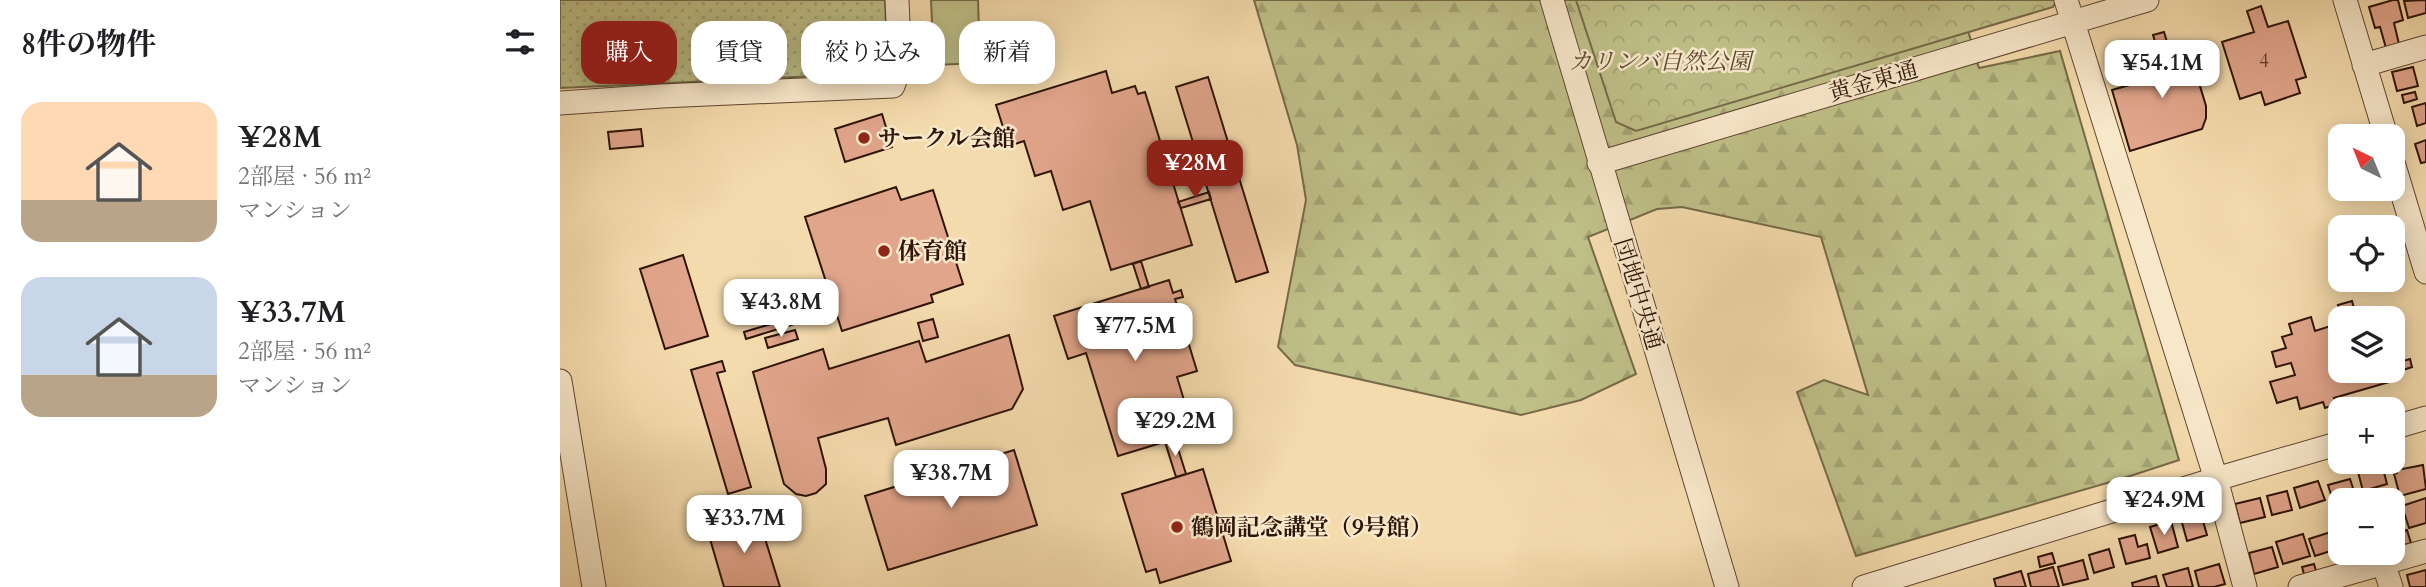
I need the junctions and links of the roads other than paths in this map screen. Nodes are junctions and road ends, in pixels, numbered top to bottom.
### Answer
1 (897, 0) edge
2 (1552, 0) edge
3 (2066, 0) edge
4 (2147, 0) edge
5 (2345, 0) edge
6 (2073, 22) junction
7 (2426, 47) edge
8 (2364, 65) junction
9 (560, 103) edge
10 (2382, 124) edge
11 (1599, 163) junction
12 (2405, 201) edge
13 (2426, 272) edge
14 (560, 381) edge
15 (2426, 418) edge
16 (2405, 424) edge
17 (2328, 446) edge
18 (2216, 479) junction
19 (2426, 551) edge
20 (2405, 556) edge
21 (2373, 565) edge
22 (2384, 565) edge
23 (1936, 577) edge
24 (594, 587) edge
25 (1727, 587) edge
26 (1864, 587) edge
27 (2245, 587) edge
28 (2300, 587) edge
29 (2391, 587) edge

1 - 9 street
2 - 11 street, 団地中央通
3 - 6 street
4 - 6 street, 黄金東通
5 - 8 street
6 - 11 street, 黄金東通
6 - 18 street
7 - 8 street
8 - 10 street
11 - 25 street, 団地中央通
12 - 13 street
14 - 24 street
15 - 16 street
17 - 18 street
18 - 23 street
18 - 27 street
19 - 20 street
21 - 28 street
22 - 29 street
23 - 26 street

